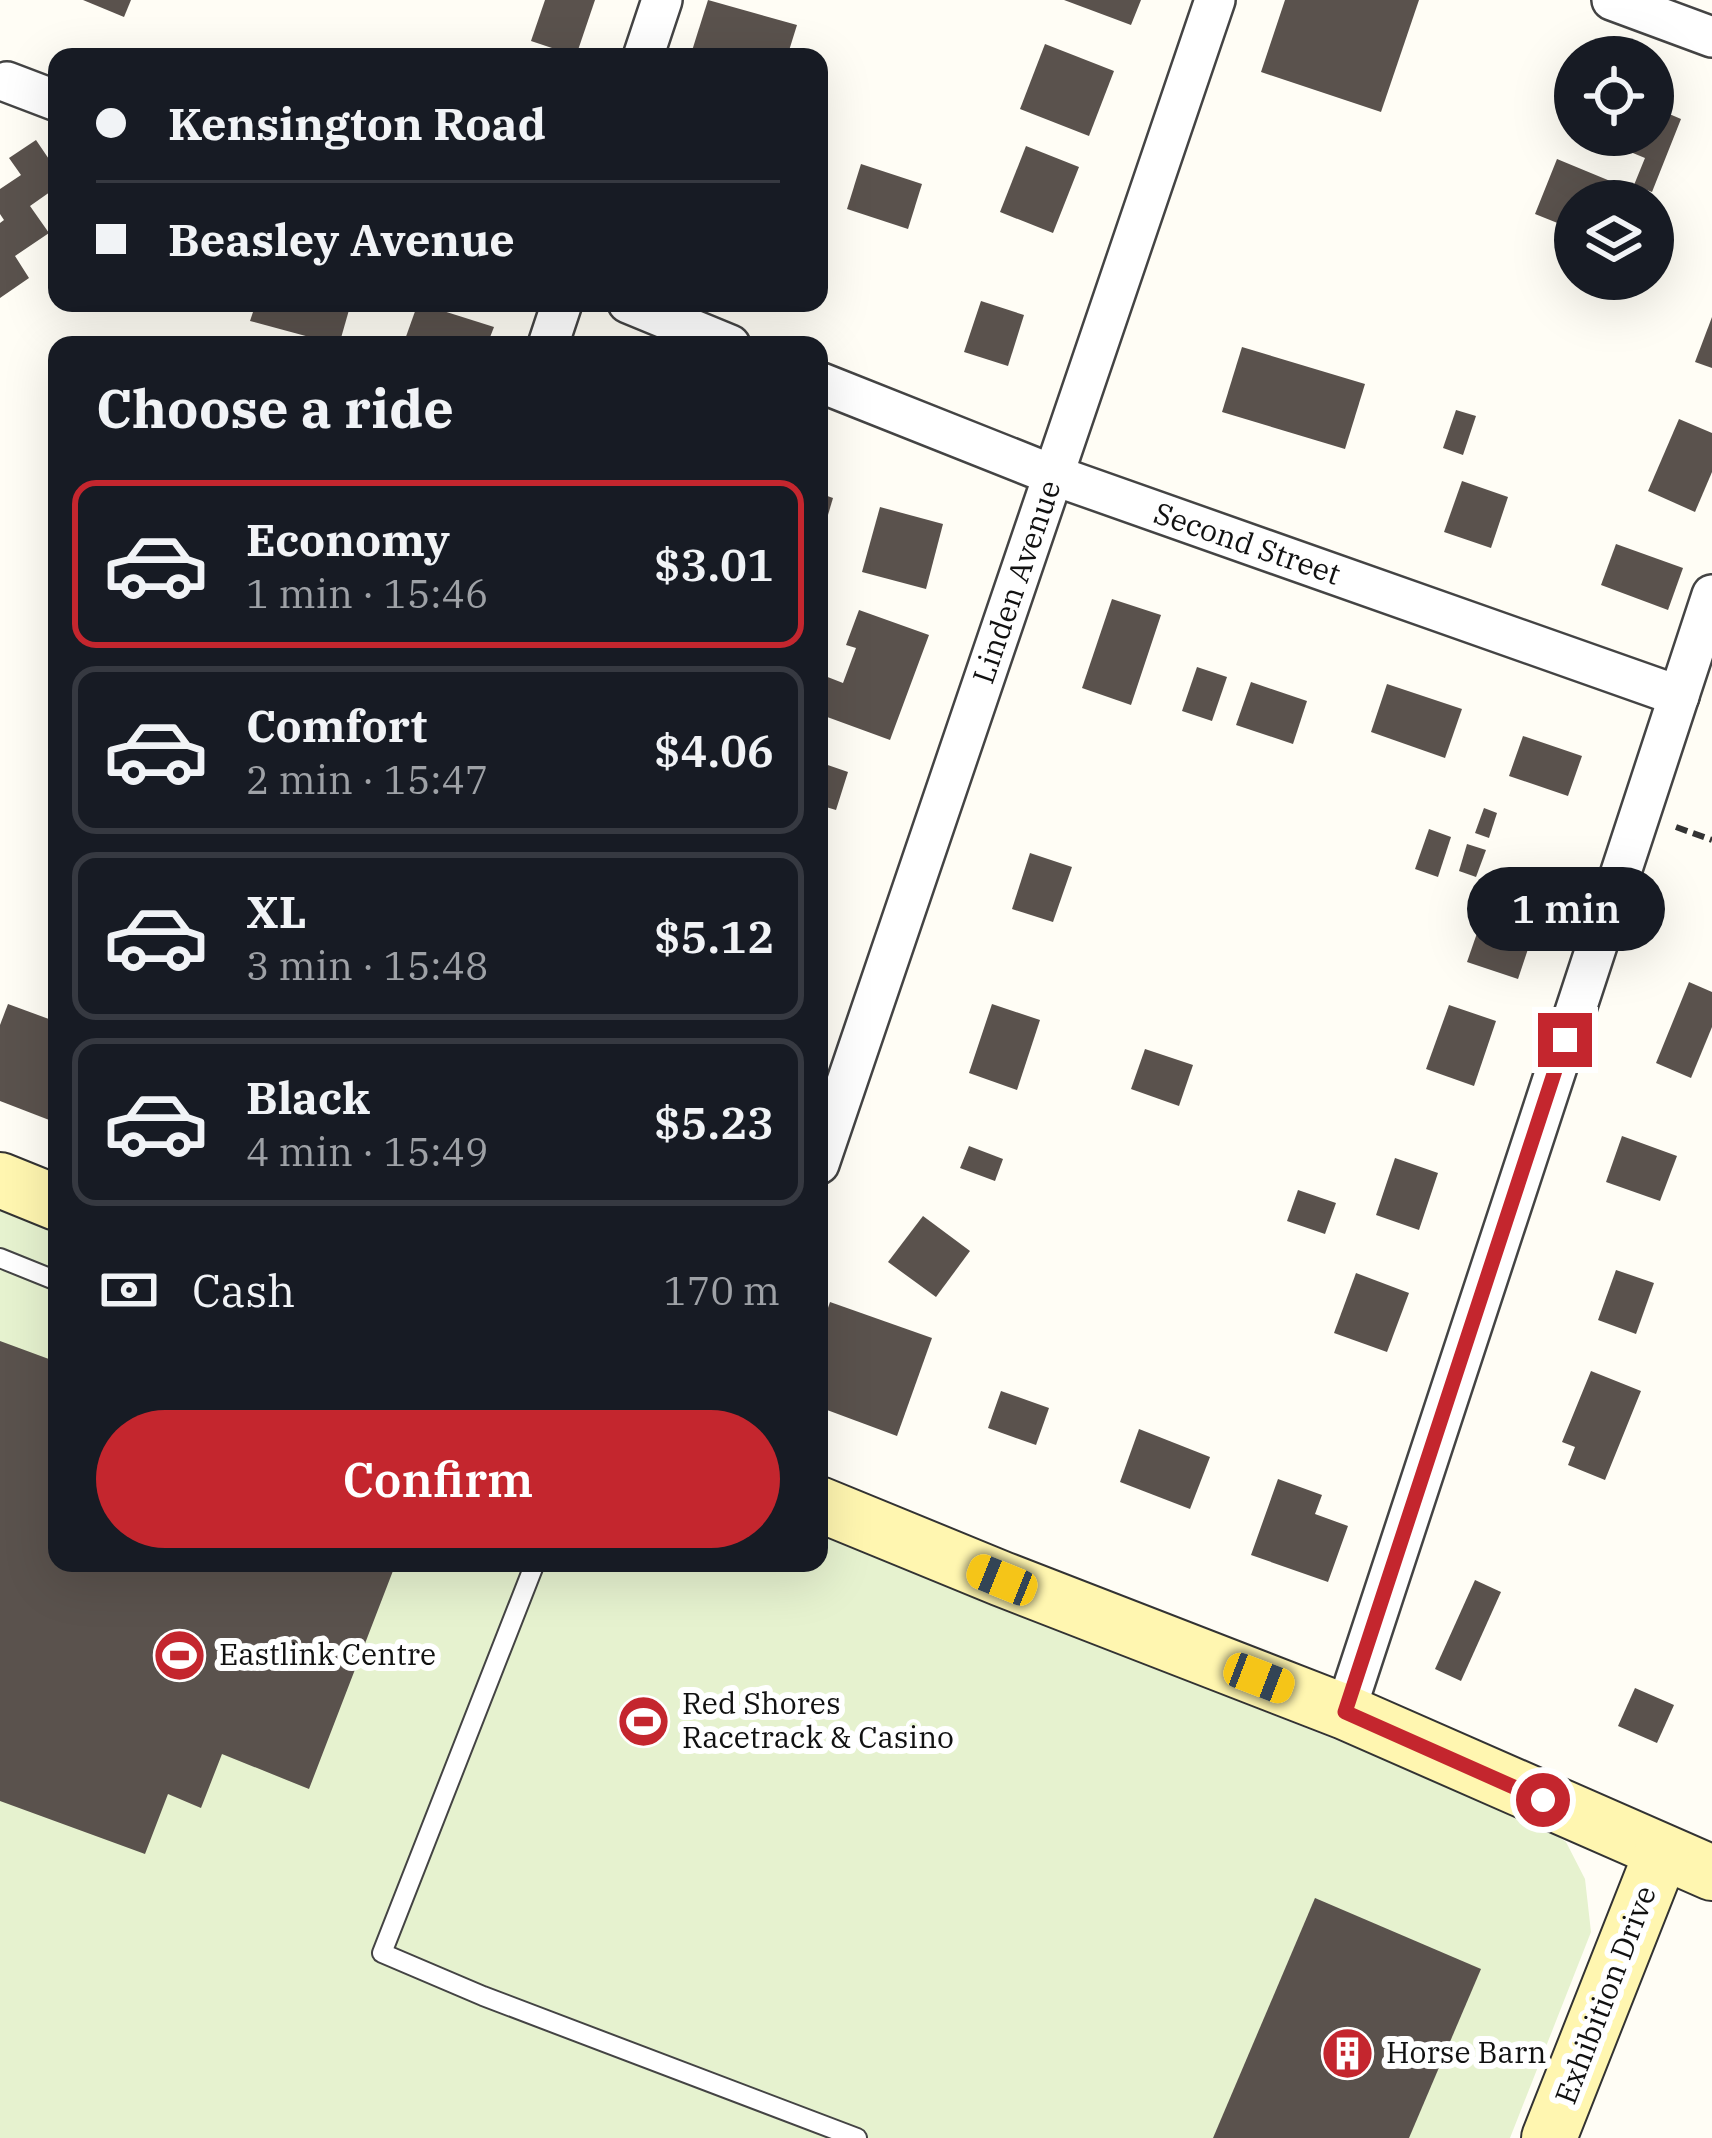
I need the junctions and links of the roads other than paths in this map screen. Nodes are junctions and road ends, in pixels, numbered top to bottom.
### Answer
1 (662, 0) edge
2 (1215, 0) edge
3 (1612, 0) edge
4 (1712, 38) edge
5 (647, 48) edge
6 (2, 86) edge
7 (48, 99) edge
8 (650, 312) edge
9 (708, 336) edge
10 (828, 386) edge
11 (1053, 475) junction
12 (1712, 595) edge
13 (1679, 696) junction
14 (828, 1137) edge
15 (0, 1180) edge
16 (48, 1199) edge
17 (0, 1258) edge
18 (48, 1277) edge
19 (828, 1508) edge
20 (531, 1572) edge
21 (1345, 1712) junction
22 (1662, 1852) junction
23 (1712, 1873) edge
24 (857, 2138) edge
25 (1550, 2138) edge

1 - 5 street
2 - 11 street, Linden Avenue
3 - 4 street
6 - 7 street
8 - 9 street
10 - 11 street, Second Street
11 - 13 street, Second Street
11 - 14 street, Linden Avenue
12 - 13 street
13 - 21 street
15 - 16 street
17 - 18 lane
19 - 21 street
20 - 24 lane
21 - 22 street
22 - 23 street
22 - 25 street, Exhibition Drive

